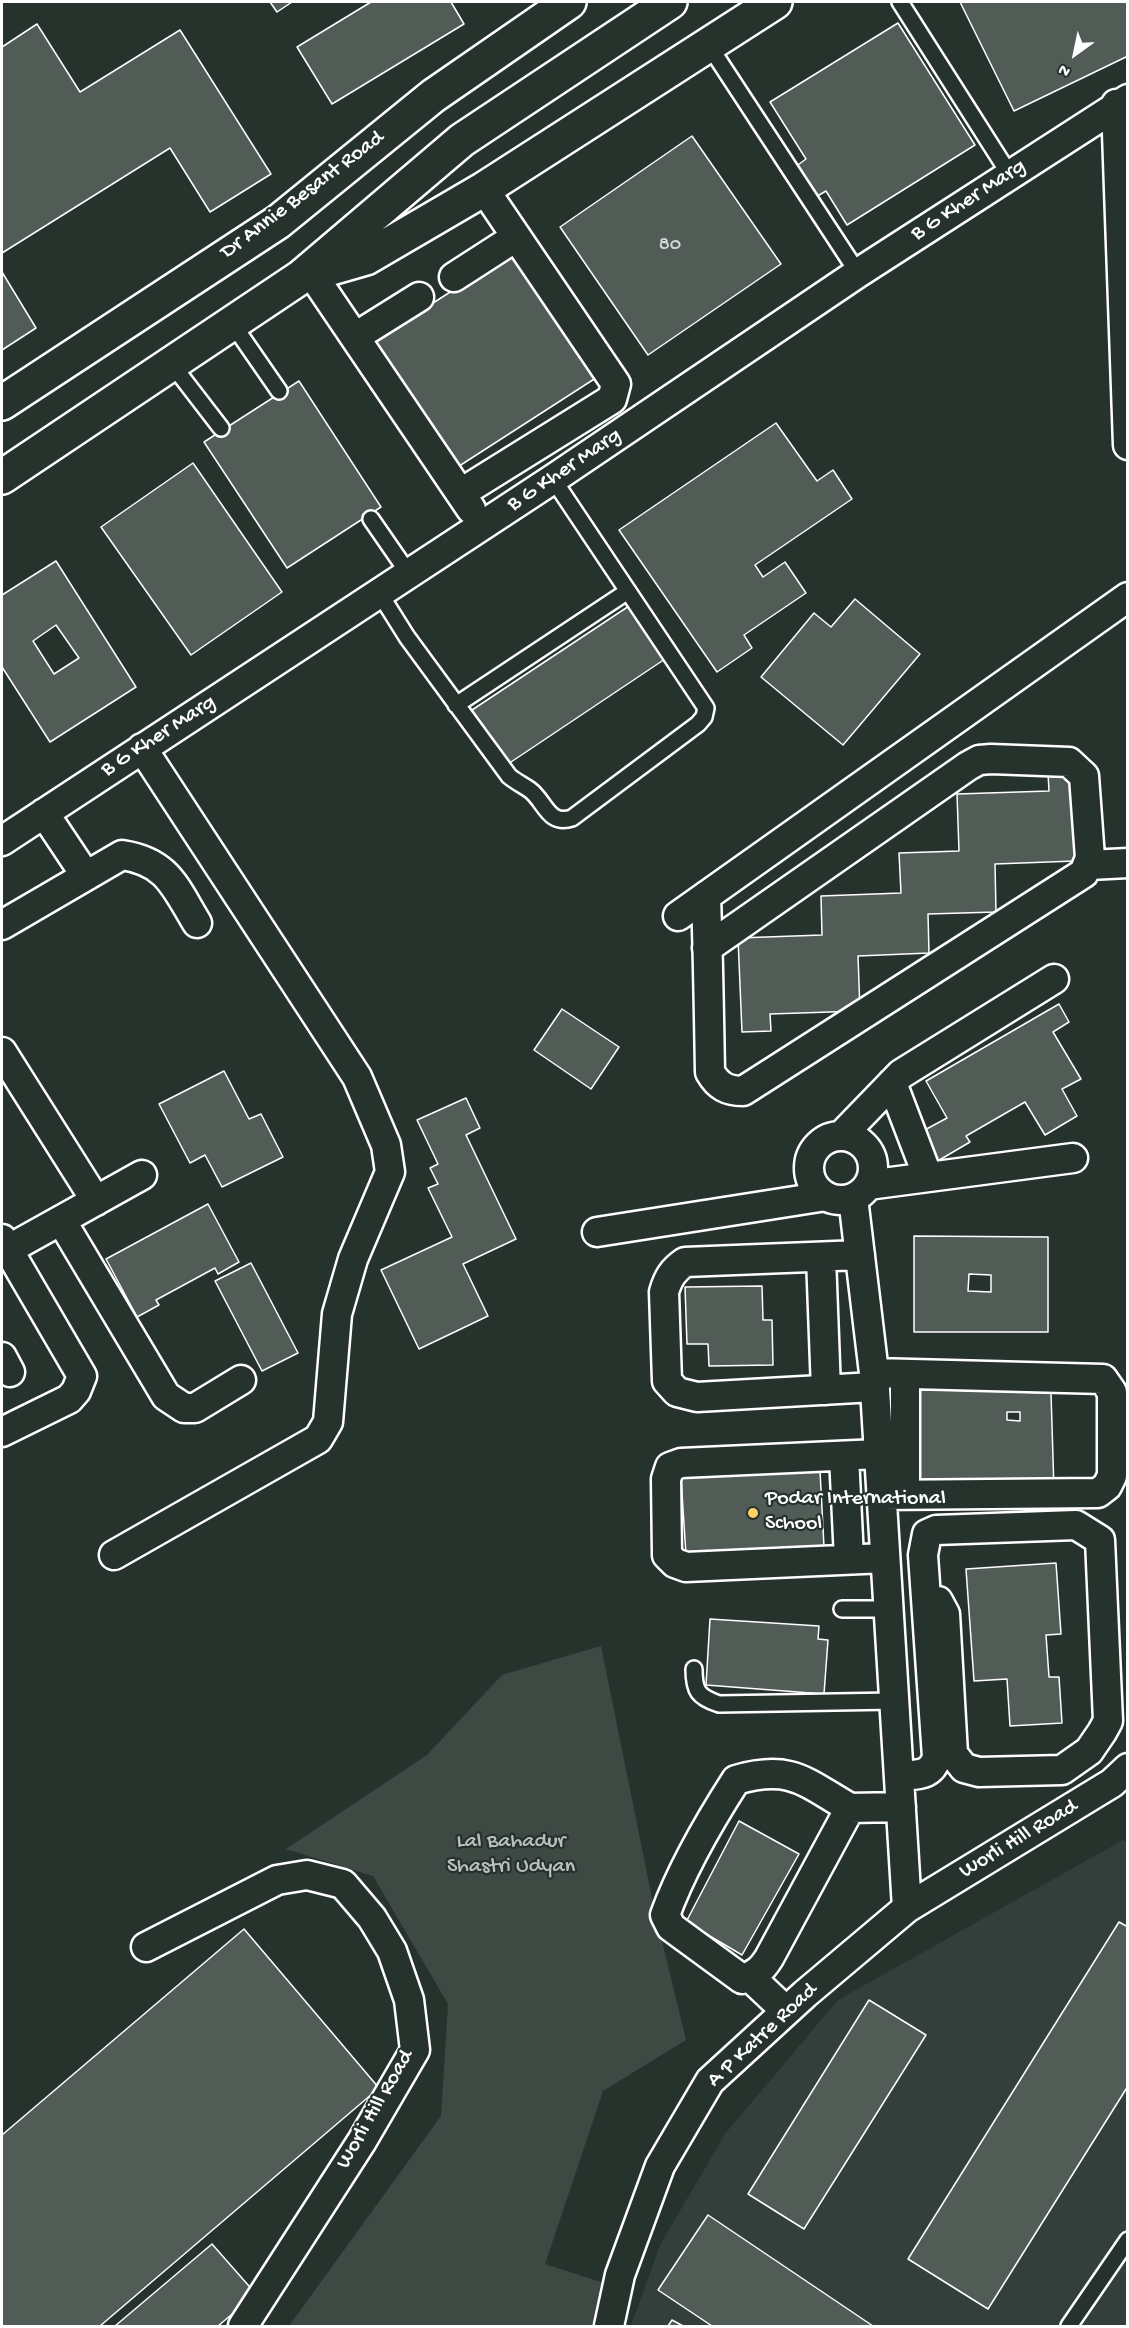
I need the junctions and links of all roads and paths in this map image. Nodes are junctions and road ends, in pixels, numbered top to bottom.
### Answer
1 (569, 2) edge
2 (670, 2) edge
3 (775, 2) edge
4 (900, 2) edge
5 (708, 44) junction
6 (1122, 101) edge
7 (1010, 175) junction
8 (484, 189) junction
9 (516, 237) junction
10 (858, 273) junction
11 (307, 275) junction
12 (454, 277) dead end
13 (419, 297) dead end
14 (232, 323) junction
15 (355, 337) junction
16 (171, 363) junction
17 (279, 391) dead end
18 (2, 403) edge
19 (221, 428) dead end
20 (1128, 446) edge
21 (2, 477) edge
22 (553, 479) junction
23 (461, 493) junction
24 (371, 519) dead end
25 (483, 526) junction
26 (409, 574) junction
27 (628, 591) junction
28 (380, 594) junction
29 (1128, 597) edge
30 (456, 705) junction
31 (142, 748) junction
32 (44, 813) junction
33 (2, 841) edge
34 (1128, 863) edge
35 (1089, 865) junction
36 (86, 876) junction
37 (706, 896) junction
38 (678, 916) dead end
39 (197, 922) dead end
40 (2, 925) edge
41 (707, 948) junction
42 (1054, 979) dead end
43 (2, 1052) edge
44 (892, 1083) junction
45 (842, 1135) junction
46 (1073, 1158) dead end
47 (142, 1175) dead end
48 (928, 1177) junction
49 (849, 1193) junction
50 (96, 1201) junction
51 (61, 1220) junction
52 (597, 1232) dead end
53 (4, 1247) edge
54 (860, 1255) junction
55 (820, 1257) junction
56 (905, 1375) junction
57 (241, 1380) dead end
58 (874, 1380) junction
59 (826, 1390) junction
60 (2, 1432) edge
61 (879, 1454) junction
62 (844, 1456) junction
63 (893, 1494) junction
64 (114, 1555) dead end
65 (849, 1559) junction
66 (885, 1565) junction
67 (925, 1586) junction
68 (842, 1609) dead end
69 (888, 1609) junction
70 (694, 1669) dead end
71 (894, 1701) junction
72 (1128, 1768) edge
73 (898, 1776) junction
74 (901, 1807) junction
75 (850, 1808) junction
76 (907, 1908) junction
77 (146, 1947) dead end
78 (750, 1977) junction
79 (786, 2012) junction
80 (1128, 2240) edge
81 (243, 2326) edge
82 (609, 2326) edge
83 (1069, 2326) edge

1 - 18 main road, Dr Annie Besant Road
2 - 11 main road
3 - 5 main road
4 - 7 lane
5 - 8 main road
5 - 10 lane
6 - 7 street, B G Kher Marg
6 - 20 street
7 - 10 street, B G Kher Marg
8 - 9 street
8 - 11 main road
9 - 12 street
9 - 23 street
10 - 22 street, B G Kher Marg
11 - 14 main road
11 - 15 street
13 - 15 street
14 - 16 main road
14 - 17 lane
15 - 23 street
16 - 19 lane
16 - 21 main road
22 - 25 street, B G Kher Marg
22 - 27 lane
23 - 25 street
24 - 26 lane
25 - 26 street, B G Kher Marg
26 - 28 street, B G Kher Marg
27 - 30 lane
27 - 30 lane
28 - 30 lane
28 - 31 street, B G Kher Marg
29 - 37 street
31 - 32 street, B G Kher Marg
31 - 64 street
32 - 33 street, B G Kher Marg
32 - 36 street
34 - 35 street
35 - 41 street
35 - 41 street
36 - 39 street
36 - 40 street
37 - 38 street
37 - 41 street
42 - 44 street
43 - 50 street
44 - 45 street
44 - 48 street
45 - 49 street
45 - 49 street
46 - 48 street
47 - 50 street
48 - 49 street
49 - 52 street
49 - 54 street
50 - 51 street
51 - 53 street
51 - 57 street
53 - 60 street
54 - 55 street
54 - 58 street
55 - 59 street
55 - 59 street
56 - 58 street
56 - 63 street
56 - 63 street
58 - 59 street
58 - 61 street
61 - 62 street
61 - 63 street
62 - 65 street
62 - 65 street
63 - 66 street
65 - 66 street
66 - 67 street
66 - 69 street
67 - 67 street
67 - 73 street
68 - 69 lane
69 - 71 street
70 - 71 lane
71 - 73 street
72 - 76 street, Worli Hill Road
73 - 74 street
74 - 75 street
74 - 76 street
75 - 78 street
75 - 78 street
76 - 79 street, A P Katre Road
77 - 81 street, Worli Hill Road
78 - 79 street
79 - 82 street, A P Katre Road
80 - 83 lane

